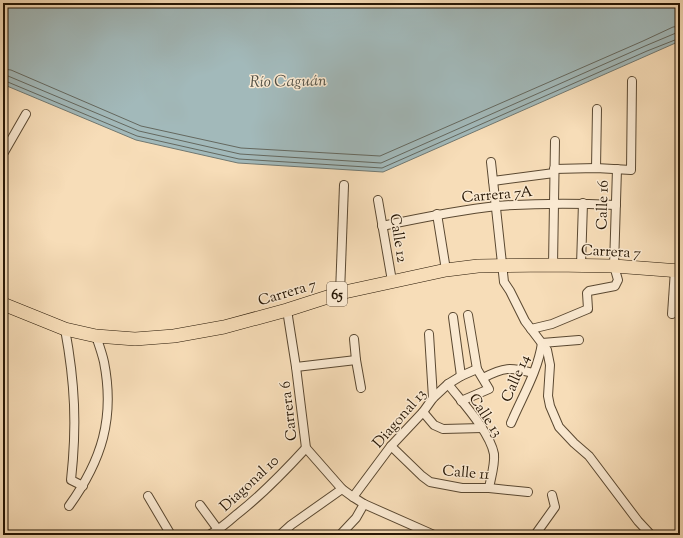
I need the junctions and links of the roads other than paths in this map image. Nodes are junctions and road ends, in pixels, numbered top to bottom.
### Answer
1 (632, 81) dead end
2 (597, 109) dead end
3 (26, 114) dead end
4 (554, 141) dead end
5 (3, 154) edge
6 (491, 162) dead end
7 (596, 168) junction
8 (617, 168) junction
9 (554, 171) junction
10 (493, 181) junction
11 (344, 185) dead end
12 (378, 200) dead end
13 (554, 203) junction
14 (583, 203) junction
15 (616, 205) junction
16 (496, 206) junction
17 (438, 214) junction
18 (382, 226) junction
19 (553, 265) junction
20 (581, 265) junction
21 (502, 266) junction
22 (614, 266) junction
23 (446, 270) junction
24 (677, 271) edge
25 (392, 281) junction
26 (340, 293) junction
27 (3, 304) edge
28 (287, 310) junction
29 (672, 314) dead end
30 (468, 315) dead end
31 (453, 318) dead end
32 (65, 329) junction
33 (531, 329) junction
34 (429, 334) dead end
35 (96, 336) junction
36 (354, 339) dead end
37 (579, 340) dead end
38 (542, 343) junction
39 (356, 360) junction
40 (296, 367) junction
41 (477, 369) junction
42 (533, 373) junction
43 (461, 376) junction
44 (483, 378) junction
45 (448, 384) junction
46 (361, 388) dead end
47 (433, 398) junction
48 (461, 401) junction
49 (423, 412) junction
50 (511, 422) dead end
51 (482, 428) junction
52 (391, 446) junction
53 (306, 448) junction
54 (83, 486) junction
55 (488, 488) junction
56 (342, 489) junction
57 (528, 492) dead end
58 (552, 495) dead end
59 (148, 496) dead end
60 (353, 497) junction
61 (364, 504) junction
62 (70, 506) dead end
63 (200, 506) dead end
64 (220, 533) edge
65 (430, 534) edge
66 (171, 535) edge
67 (208, 535) edge
68 (280, 535) edge
69 (340, 535) edge
70 (535, 535) edge
71 (651, 535) edge

1 - 8 street, Calle 16
2 - 7 street
3 - 5 street
4 - 9 street
6 - 10 street
7 - 8 street
7 - 9 street
8 - 15 street, Calle 16
9 - 10 street
9 - 13 street
10 - 16 street
11 - 26 street
12 - 18 street, Calle 12
13 - 14 street, Carrera 7A
13 - 16 street, Carrera 7A
13 - 19 street
14 - 15 street, Carrera 7A
14 - 20 street
15 - 22 street, Calle 16
16 - 17 street, Carrera 7A
16 - 21 street
17 - 18 street, Carrera 7A
17 - 23 street
18 - 25 street, Calle 12
19 - 20 main road, Carrera 7 / 65
19 - 21 main road, Carrera 7 / 65
20 - 22 main road, Carrera 7 / 65
21 - 23 main road, Carrera 7 / 65
21 - 33 street
22 - 24 main road, Carrera 7 / 65
22 - 33 street, Calle 16
23 - 25 main road, Carrera 7 / 65
24 - 29 street
25 - 26 main road, Carrera 7 / 65
26 - 28 main road, Carrera 7 / 65
27 - 32 main road, Carrera 7 / 65
28 - 35 main road, Carrera 7 / 65
28 - 40 street, Carrera 6
30 - 41 street
31 - 43 street
32 - 35 main road, Carrera 7 / 65
32 - 54 street
33 - 38 street
34 - 47 street
35 - 54 street
36 - 39 street
37 - 38 street
38 - 42 street, Calle 14
38 - 71 street
39 - 40 street
39 - 46 street
40 - 53 street, Carrera 6
41 - 43 street, Diagonal 13
41 - 44 street
42 - 44 street
42 - 50 street, Calle 14
43 - 45 street, Diagonal 13
44 - 48 street
45 - 47 street, Diagonal 13
45 - 48 street, Calle 13
47 - 49 street, Diagonal 13
48 - 51 street, Calle 13
49 - 51 street
49 - 52 street, Diagonal 13
51 - 55 street, Calle 13
52 - 55 street, Calle 11
52 - 60 street, Diagonal 13
53 - 56 street, Carrera 6
53 - 64 street, Diagonal 10
54 - 62 street
55 - 57 street, Calle 11
56 - 60 street, Carrera 6
56 - 68 street
58 - 70 street
59 - 66 street
60 - 61 street, Carrera 6
61 - 65 street, Carrera 6
61 - 69 street
63 - 64 street
64 - 67 street, Diagonal 10

